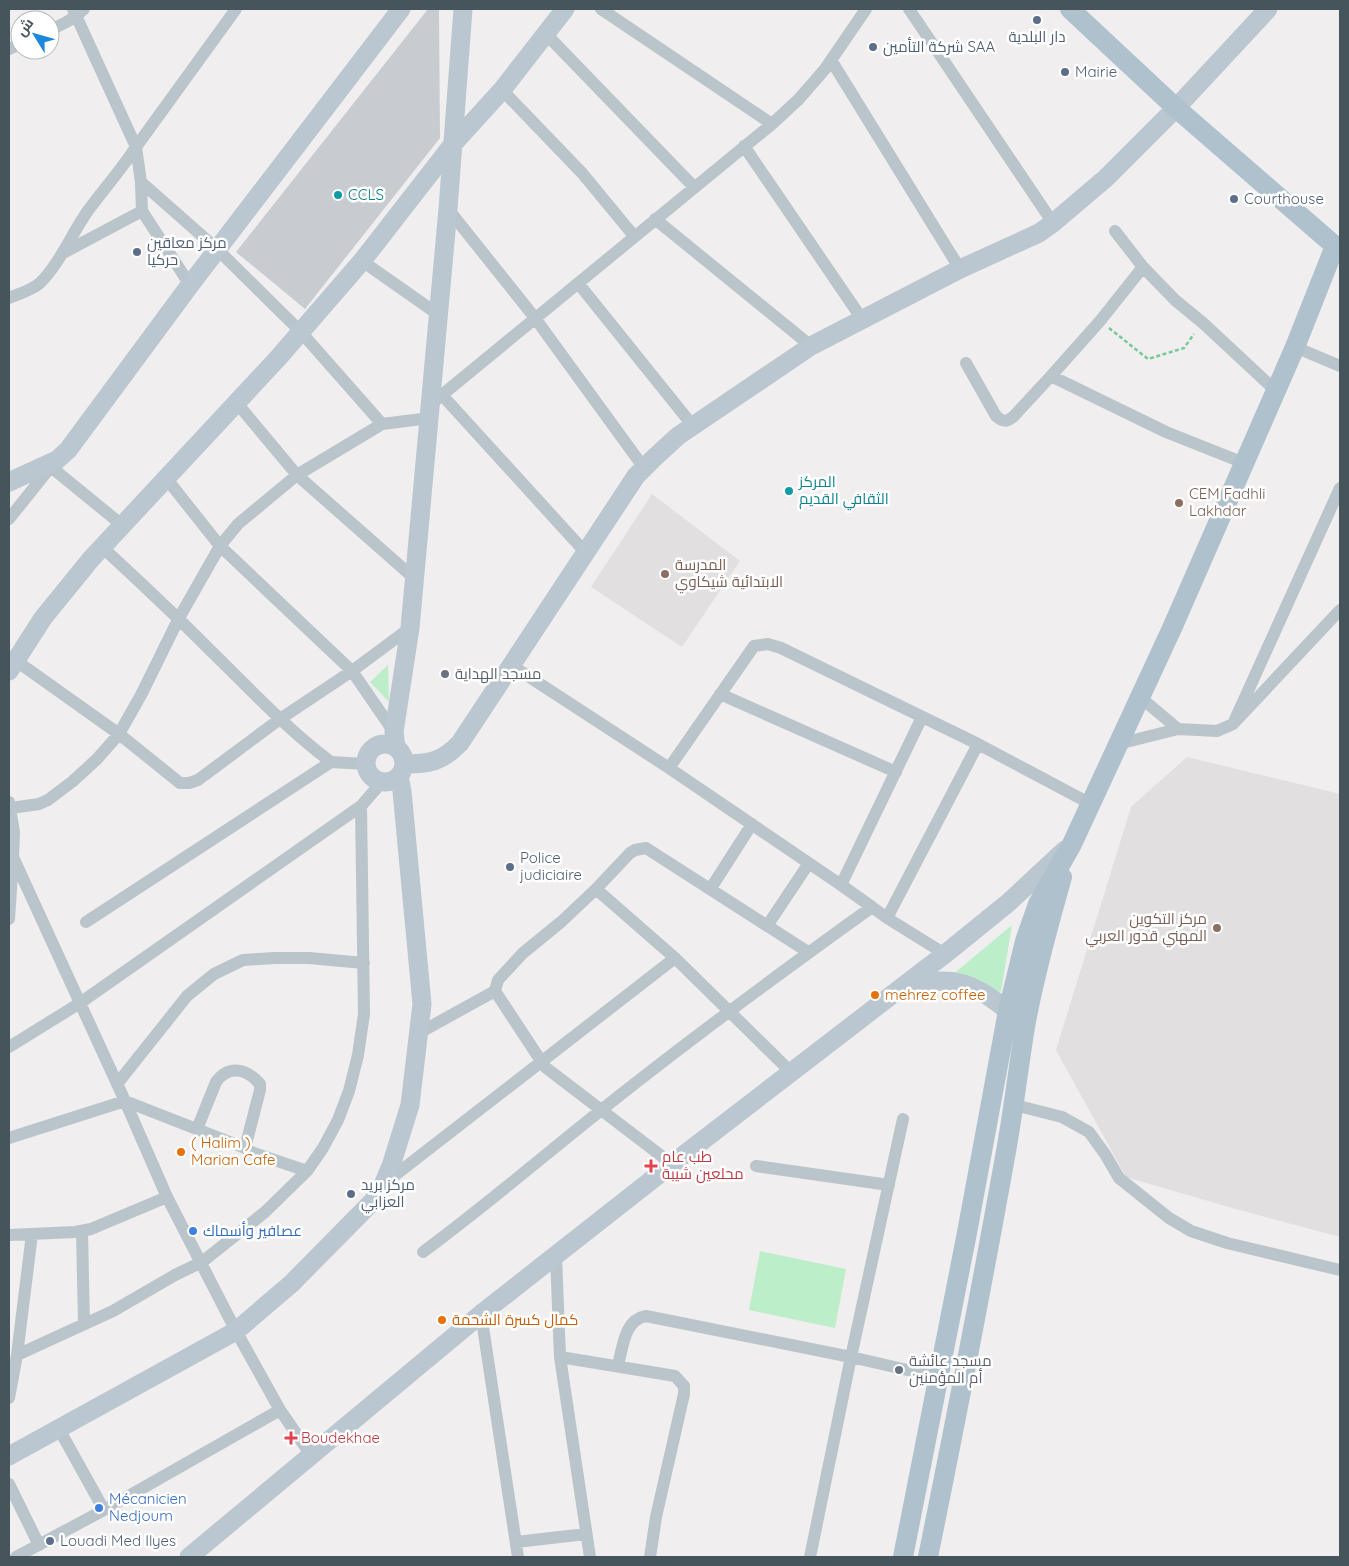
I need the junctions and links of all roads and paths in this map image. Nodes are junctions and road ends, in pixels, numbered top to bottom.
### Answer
1 (236, 9) edge
2 (463, 9) edge
3 (565, 9) edge
4 (601, 9) edge
5 (866, 9) edge
6 (908, 9) edge
7 (1070, 9) edge
8 (1268, 9) edge
9 (396, 10) edge
10 (78, 11) edge
11 (60, 23) edge
12 (546, 34) junction
13 (831, 60) junction
14 (502, 90) junction
15 (1176, 108) junction
16 (772, 124) junction
17 (453, 144) junction
18 (744, 146) junction
19 (136, 147) junction
20 (140, 182) junction
21 (694, 187) junction
22 (448, 209) junction
23 (142, 211) junction
24 (655, 219) junction
25 (1053, 223) junction
26 (1115, 232) dead end
27 (634, 236) junction
28 (1338, 239) edge
29 (217, 249) junction
30 (63, 253) junction
31 (362, 261) junction
32 (1143, 267) junction
33 (960, 269) junction
34 (578, 283) junction
35 (190, 285) junction
36 (9, 298) edge
37 (438, 315) junction
38 (535, 318) junction
39 (862, 319) junction
40 (1100, 321) junction
41 (1203, 323) junction
42 (300, 331) junction
43 (811, 346) junction
44 (1295, 347) junction
45 (966, 363) dead end
46 (1340, 366) edge
47 (1051, 376) junction
48 (1275, 390) junction
49 (236, 402) junction
50 (434, 406) junction
51 (382, 424) junction
52 (693, 426) junction
53 (54, 463) junction
54 (1244, 463) junction
55 (644, 468) junction
56 (297, 475) junction
57 (166, 478) junction
58 (9, 482) edge
59 (1340, 488) edge
60 (9, 518) edge
61 (122, 525) junction
62 (220, 546) junction
63 (102, 547) junction
64 (586, 553) junction
65 (414, 579) junction
66 (1340, 610) edge
67 (179, 618) junction
68 (410, 628) junction
69 (511, 665) junction
70 (12, 666) edge
71 (352, 671) junction
72 (720, 694) junction
73 (1140, 697) junction
74 (922, 717) junction
75 (280, 719) junction
76 (1233, 724) junction
77 (1178, 729) junction
78 (119, 734) junction
79 (978, 744) junction
80 (1118, 744) junction
81 (395, 760) junction
82 (331, 762) junction
83 (366, 764) junction
84 (669, 768) junction
85 (896, 772) junction
86 (1091, 804) junction
87 (10, 805) edge
88 (361, 806) junction
89 (752, 824) junction
90 (1072, 844) junction
91 (13, 857) junction
92 (809, 863) junction
93 (841, 885) junction
94 (710, 888) junction
95 (596, 889) junction
96 (872, 906) junction
97 (887, 918) junction
98 (9, 919) edge
99 (86, 922) dead end
100 (767, 926) junction
101 (808, 952) junction
102 (945, 954) junction
103 (675, 958) junction
104 (364, 963) junction
105 (902, 988) junction
106 (495, 991) junction
107 (80, 1003) junction
108 (1008, 1011) junction
109 (728, 1012) junction
110 (1026, 1026) junction
111 (419, 1033) junction
112 (9, 1047) edge
113 (541, 1062) junction
114 (792, 1073) junction
115 (117, 1084) junction
116 (125, 1101) junction
117 (1015, 1105) junction
118 (602, 1110) junction
119 (903, 1119) dead end
120 (197, 1129) junction
121 (9, 1138) edge
122 (245, 1148) junction
123 (672, 1164) junction
124 (756, 1166) dead end
125 (307, 1171) junction
126 (383, 1185) junction
127 (889, 1185) junction
128 (167, 1197) junction
129 (82, 1231) junction
130 (32, 1234) junction
131 (9, 1235) edge
132 (966, 1238) junction
133 (990, 1244) junction
134 (423, 1252) dead end
135 (556, 1256) junction
136 (202, 1262) junction
137 (1340, 1270) edge
138 (481, 1314) junction
139 (84, 1324) junction
140 (236, 1331) junction
141 (16, 1355) junction
142 (560, 1357) junction
143 (851, 1357) junction
144 (618, 1366) junction
145 (938, 1377) junction
146 (964, 1383) junction
147 (9, 1398) edge
148 (280, 1410) junction
149 (59, 1429) junction
150 (311, 1455) junction
151 (9, 1456) edge
152 (9, 1484) edge
153 (104, 1510) junction
154 (586, 1534) junction
155 (516, 1542) junction
156 (39, 1544) junction
157 (16, 1557) edge
158 (189, 1557) edge
159 (518, 1557) edge
160 (590, 1557) edge
161 (650, 1557) edge
162 (810, 1557) edge
163 (903, 1557) edge
164 (928, 1557) edge

1 - 19 street
2 - 17 street
3 - 12 street
4 - 16 street
5 - 13 street
6 - 25 street
7 - 15 main road
8 - 15 street
9 - 29 street
10 - 11 street
10 - 19 street
12 - 14 street
12 - 21 street
13 - 16 street
13 - 33 street
14 - 17 street
14 - 27 street
15 - 25 street
15 - 28 main road
16 - 18 street
17 - 22 street
17 - 31 street
18 - 21 street
18 - 39 street
19 - 20 street
19 - 30 street
20 - 23 street
20 - 29 street
21 - 24 street
22 - 37 street
22 - 38 street
23 - 30 street
23 - 35 street
24 - 27 street
24 - 43 street
25 - 33 street
26 - 32 street
27 - 34 street
28 - 44 main road
29 - 35 street
29 - 42 street
30 - 36 street
31 - 37 street
31 - 42 street
32 - 40 street
32 - 41 street
33 - 39 street
34 - 38 street
34 - 52 street
35 - 53 street
37 - 50 street
38 - 50 street
38 - 55 street
39 - 43 street
40 - 41 path
40 - 47 street
41 - 48 street
42 - 49 street
42 - 51 street
43 - 52 street
44 - 46 street
44 - 48 main road
45 - 47 street
47 - 54 street
48 - 54 main road
49 - 56 street
49 - 57 street
50 - 51 street
50 - 64 street
50 - 65 street
51 - 56 street
52 - 55 street
53 - 58 street
53 - 60 street
53 - 61 street
54 - 73 main road
55 - 64 street
56 - 62 street
56 - 65 street
57 - 61 street
57 - 62 street
59 - 76 street
61 - 63 street
62 - 67 street
62 - 71 street
63 - 67 street
63 - 70 street
64 - 69 street
65 - 68 street
66 - 76 street
67 - 75 street
67 - 78 street
68 - 71 street
68 - 81 street
69 - 81 street
69 - 84 street
70 - 78 street
71 - 75 street
71 - 81 street
72 - 74 street
72 - 84 street
72 - 85 street
73 - 77 street
73 - 80 main road
74 - 79 street
74 - 85 street
75 - 78 street
75 - 82 street
76 - 77 street
77 - 80 street
78 - 87 street
79 - 86 street
79 - 97 street
80 - 86 main road
81 - 83 street
81 - 83 street
81 - 88 street
81 - 111 street
82 - 83 street
82 - 99 street
84 - 89 street
85 - 93 street
86 - 90 main road
87 - 91 street
88 - 104 street
88 - 107 street
89 - 92 street
89 - 94 street
90 - 102 street
90 - 108 main road
90 - 110 main road
91 - 98 street
91 - 107 street
92 - 93 street
92 - 100 street
93 - 96 street
94 - 95 street
94 - 100 street
95 - 103 street
95 - 106 street
96 - 97 street
96 - 101 street
97 - 102 street
100 - 101 street
101 - 109 street
102 - 105 street
103 - 109 street
103 - 113 street
104 - 115 street
104 - 125 street
105 - 108 street
105 - 114 street
106 - 111 street
106 - 113 street
107 - 112 street
107 - 115 street
108 - 110 street
108 - 132 main road
109 - 114 street
109 - 118 street
110 - 117 main road
111 - 126 street
113 - 118 street
113 - 126 street
114 - 123 street
115 - 116 street
116 - 120 street
116 - 121 street
116 - 128 street
117 - 133 main road
117 - 137 street
118 - 123 street
118 - 134 street
119 - 127 street
120 - 122 street
120 - 122 street
122 - 125 street
123 - 135 street
124 - 127 street
125 - 136 street
126 - 140 street
127 - 143 street
128 - 129 street
128 - 136 street
129 - 130 street
129 - 139 street
130 - 131 street
130 - 141 street
132 - 133 main road
132 - 145 main road
133 - 146 main road
135 - 138 street
135 - 142 street
136 - 139 street
136 - 140 street
138 - 150 street
138 - 155 street
139 - 141 street
140 - 148 street
140 - 149 street
141 - 147 street
142 - 144 street
142 - 154 street
143 - 144 street
143 - 145 street
143 - 162 street
144 - 161 street
145 - 146 street
145 - 163 main road
146 - 164 main road
148 - 150 street
148 - 153 street
149 - 151 street
149 - 153 street
150 - 158 street
152 - 156 street
153 - 156 street
154 - 155 street
154 - 160 street
155 - 159 street
156 - 157 street

